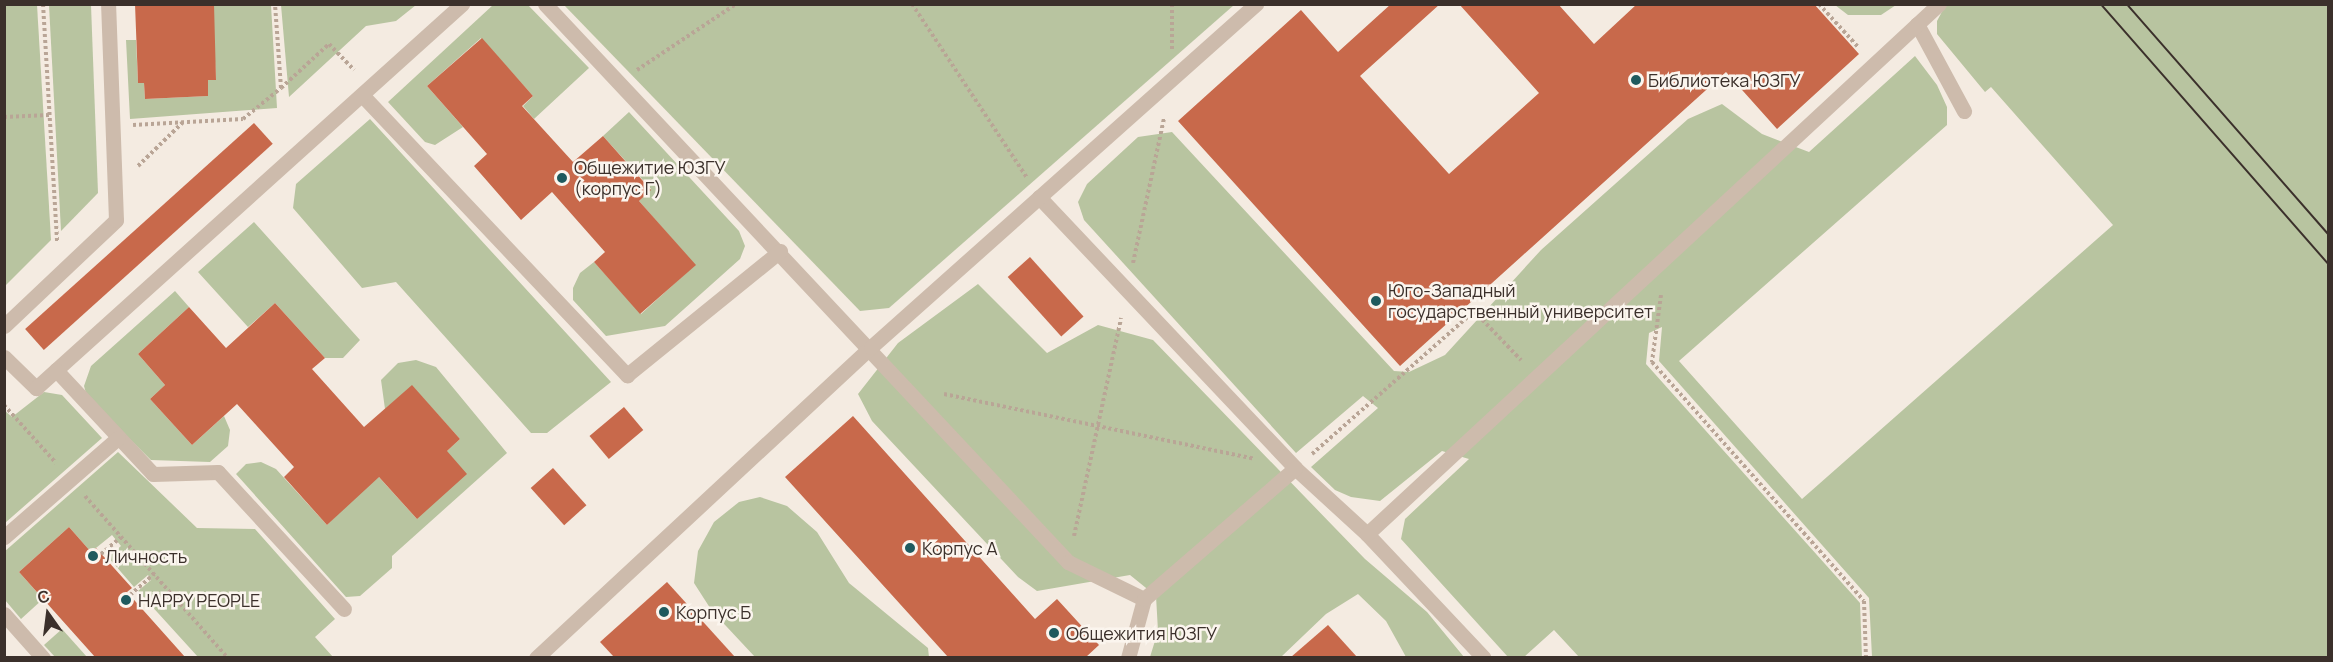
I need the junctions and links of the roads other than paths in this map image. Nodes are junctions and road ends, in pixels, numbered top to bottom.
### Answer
1 (108, 4) edge
2 (462, 4) edge
3 (545, 4) edge
4 (1256, 4) edge
5 (1933, 6) edge
6 (1917, 24) junction
7 (366, 91) junction
8 (1964, 111) dead end
9 (1039, 197) junction
10 (780, 251) junction
11 (4, 326) edge
12 (871, 347) junction
13 (4, 357) edge
14 (56, 370) junction
15 (118, 438) junction
16 (1295, 468) junction
17 (1367, 534) junction
18 (4, 537) edge
19 (1144, 599) junction
20 (344, 609) dead end
21 (4, 614) edge
22 (43, 657) edge
23 (536, 657) edge
24 (1128, 657) edge
25 (1484, 657) edge

1 - 11 lane
2 - 7 lane
3 - 10 lane
4 - 9 lane
5 - 6 lane
6 - 8 lane
6 - 17 lane
7 - 10 lane
7 - 14 lane
9 - 12 lane
9 - 16 lane
10 - 12 lane
12 - 19 lane
12 - 23 lane
13 - 14 lane
14 - 15 lane
15 - 18 lane
15 - 20 lane
16 - 17 lane
16 - 19 lane
17 - 25 lane
19 - 24 lane
21 - 22 lane

